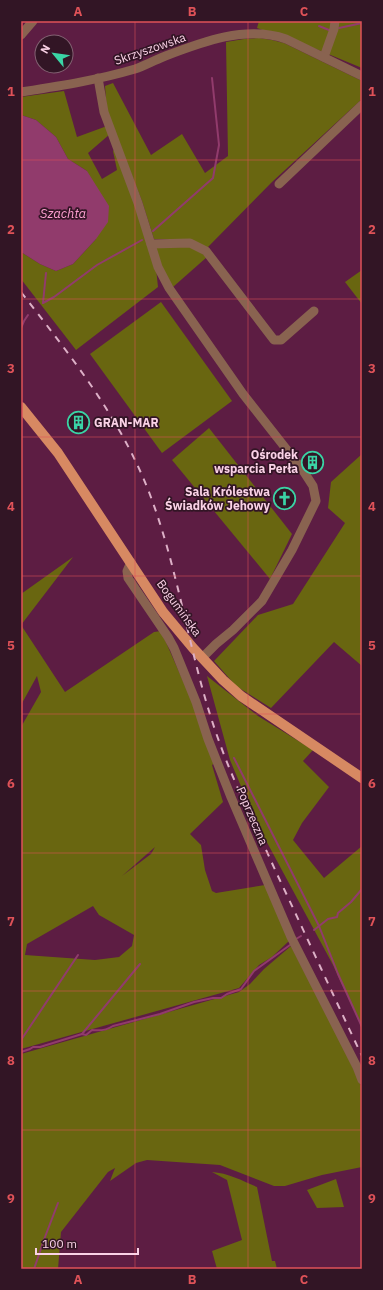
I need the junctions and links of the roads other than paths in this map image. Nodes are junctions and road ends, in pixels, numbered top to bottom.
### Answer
1 (33, 21) edge
2 (335, 21) edge
3 (21, 35) edge
4 (324, 57) junction
5 (362, 76) edge
6 (98, 78) junction
7 (21, 92) edge
8 (362, 105) edge
9 (279, 184) dead end
10 (151, 244) junction
11 (314, 312) dead end
12 (21, 407) edge
13 (131, 562) junction
14 (202, 658) junction
15 (362, 778) edge
16 (362, 1080) edge

1 - 3 street
2 - 4 street
4 - 5 street, Skrzyszowska
4 - 6 street, Skrzyszowska
6 - 7 street, Skrzyszowska
6 - 10 street
8 - 9 street
10 - 11 street
10 - 14 street
12 - 13 main road, Bogumińska
13 - 14 main road, Bogumińska
13 - 16 street, Poprzeczna
14 - 15 main road, Bogumińska

